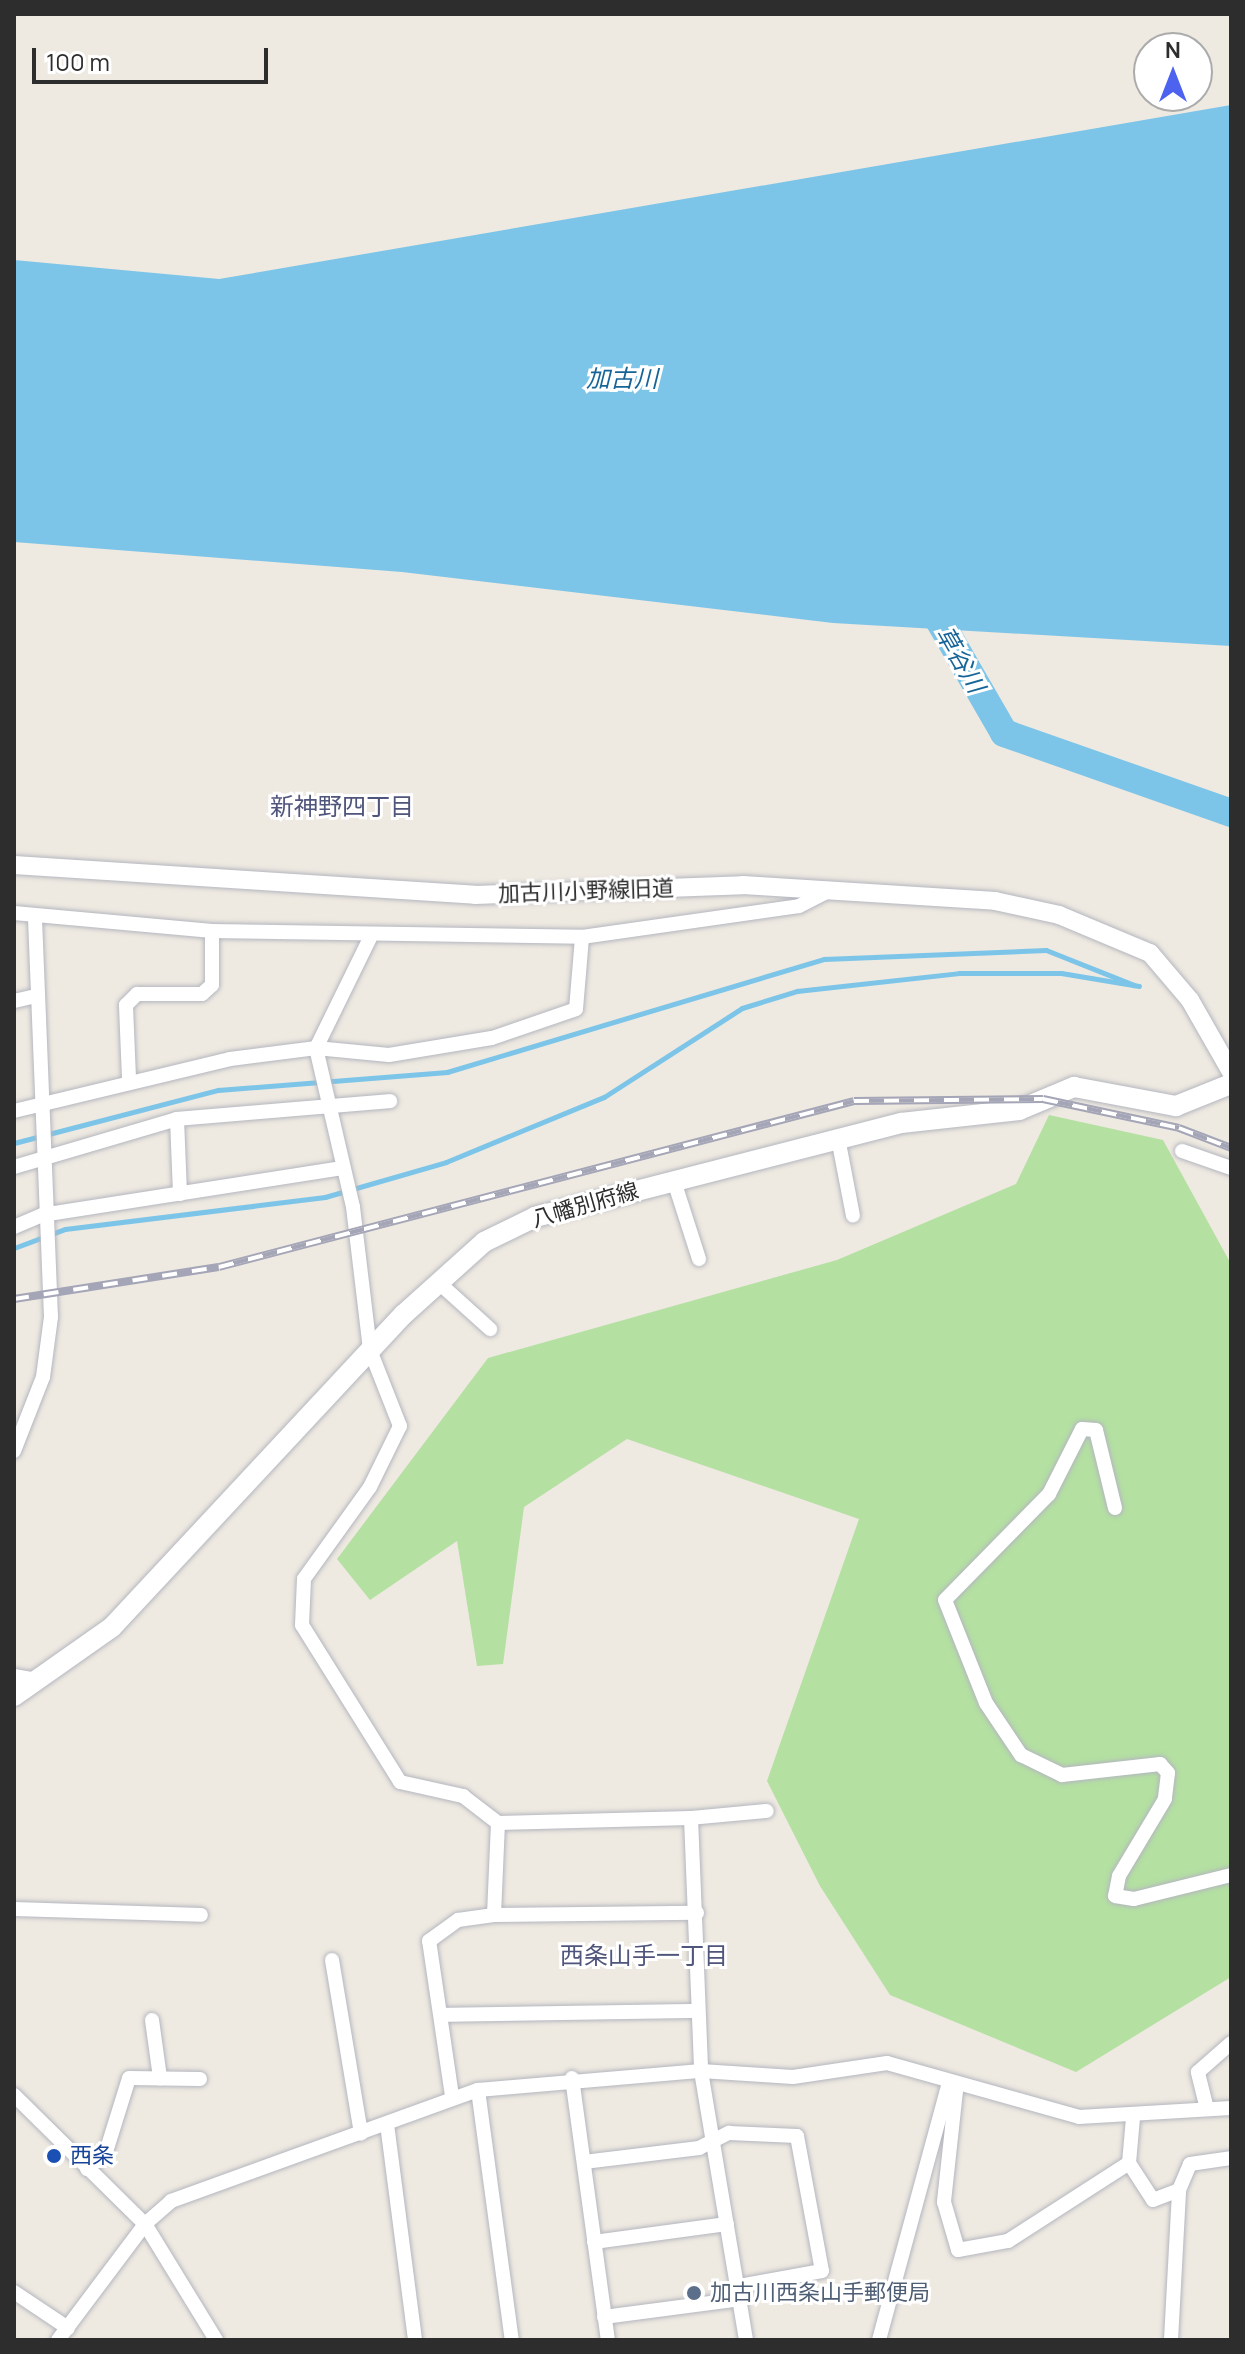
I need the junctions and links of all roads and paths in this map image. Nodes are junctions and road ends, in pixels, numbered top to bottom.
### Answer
1 (14, 865) edge
2 (836, 887) junction
3 (14, 913) edge
4 (35, 915) junction
5 (212, 931) junction
6 (582, 937) junction
7 (370, 938) junction
8 (35, 996) junction
9 (14, 1001) edge
10 (317, 1053) junction
11 (1231, 1072) edge
12 (129, 1078) junction
13 (1231, 1084) edge
14 (390, 1101) dead end
15 (39, 1103) junction
16 (328, 1103) junction
17 (14, 1111) edge
18 (177, 1119) junction
19 (838, 1138) junction
20 (1182, 1151) dead end
21 (40, 1159) junction
22 (14, 1167) edge
23 (342, 1168) junction
24 (1231, 1168) edge
25 (674, 1181) junction
26 (180, 1194) junction
27 (853, 1216) dead end
28 (42, 1218) junction
29 (14, 1227) edge
30 (699, 1259) dead end
31 (439, 1283) junction
32 (490, 1329) dead end
33 (370, 1350) junction
34 (14, 1451) edge
35 (1115, 1508) dead end
36 (14, 1676) edge
37 (37, 1680) junction
38 (14, 1696) edge
39 (767, 1811) dead end
40 (691, 1818) junction
41 (498, 1823) junction
42 (1231, 1875) edge
43 (14, 1909) edge
44 (697, 1913) junction
45 (201, 1915) dead end
46 (494, 1915) junction
47 (332, 1960) dead end
48 (698, 2011) junction
49 (441, 2015) junction
50 (152, 2020) dead end
51 (1231, 2043) edge
52 (701, 2071) junction
53 (160, 2078) junction
54 (572, 2078) junction
55 (200, 2079) dead end
56 (949, 2084) junction
57 (478, 2090) junction
58 (14, 2095) edge
59 (452, 2096) junction
60 (1206, 2105) junction
61 (1231, 2108) edge
62 (1133, 2118) junction
63 (387, 2124) junction
64 (361, 2134) junction
65 (713, 2141) junction
66 (1231, 2158) edge
67 (584, 2162) junction
68 (1129, 2163) junction
69 (87, 2169) junction
70 (1179, 2190) junction
71 (145, 2224) junction
72 (727, 2224) junction
73 (594, 2242) junction
74 (14, 2292) edge
75 (740, 2292) junction
76 (604, 2317) junction
77 (63, 2334) edge
78 (216, 2340) edge
79 (415, 2340) edge
80 (512, 2340) edge
81 (608, 2340) edge
82 (746, 2340) edge
83 (879, 2340) edge
84 (1171, 2340) edge

1 - 2 street, 加古川小野線旧道
2 - 6 street
2 - 11 street, 加古川小野線旧道
3 - 4 street
4 - 5 street
4 - 8 street
5 - 7 street
5 - 12 street
6 - 7 street
6 - 10 street
7 - 10 street
8 - 9 street
8 - 15 street
10 - 12 street
10 - 16 street
12 - 15 street
13 - 19 main road, 八幡別府線
14 - 16 street
15 - 17 street
15 - 21 street
16 - 18 street
16 - 23 street
18 - 21 street
18 - 26 street
19 - 25 main road, 八幡別府線
19 - 27 street
20 - 24 street
21 - 22 street
21 - 28 street
23 - 26 street
23 - 33 street
25 - 30 street
25 - 31 main road, 八幡別府線
26 - 28 street
28 - 29 street
28 - 34 street
31 - 32 street
31 - 33 main road, 八幡別府線
33 - 37 main road, 八幡別府線
33 - 41 street
35 - 42 street
36 - 37 street
37 - 38 main road, 八幡別府線
39 - 40 street
40 - 41 street
40 - 44 street
41 - 46 street
43 - 45 street
44 - 46 street
44 - 48 street
46 - 49 street
47 - 64 street
48 - 49 street
48 - 52 street
49 - 59 street
50 - 53 street
51 - 60 street
52 - 54 street
52 - 56 street
52 - 65 street
53 - 55 street
53 - 69 street
54 - 57 street
54 - 67 street
56 - 62 street
56 - 68 street
56 - 83 street
57 - 59 street
57 - 80 street
58 - 69 street
59 - 63 street
60 - 61 street
60 - 62 street
62 - 68 street
63 - 64 street
63 - 79 street
64 - 71 street
65 - 67 street
65 - 72 street
65 - 75 street
66 - 70 street
67 - 73 street
68 - 70 street
69 - 71 street
70 - 84 street
71 - 77 street
71 - 78 street
72 - 73 street
72 - 75 street
73 - 76 street
74 - 77 street
75 - 76 street
75 - 82 street
76 - 81 street

